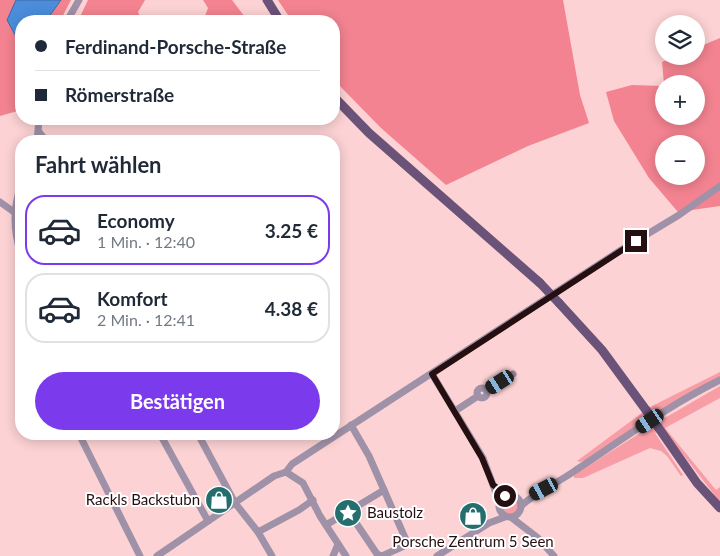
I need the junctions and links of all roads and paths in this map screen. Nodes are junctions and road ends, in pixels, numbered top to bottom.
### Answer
1 (79, 0) edge
2 (267, 0) edge
3 (70, 15) edge
4 (276, 15) edge
5 (340, 103) edge
6 (38, 125) edge
7 (39, 132) junction
8 (38, 135) edge
9 (41, 135) edge
10 (720, 186) edge
11 (0, 202) edge
12 (15, 208) edge
13 (14, 212) junction
14 (15, 229) edge
15 (432, 374) junction
16 (513, 374) dead end
17 (720, 380) edge
18 (455, 411) junction
19 (351, 425) junction
20 (340, 432) edge
21 (82, 440) edge
22 (163, 440) edge
23 (201, 440) edge
24 (328, 440) edge
25 (286, 472) junction
26 (493, 485) junction
27 (384, 490) junction
28 (508, 495) junction
29 (533, 495) junction
30 (517, 497) junction
31 (313, 500) junction
32 (235, 503) junction
33 (499, 505) junction
34 (720, 508) edge
35 (520, 509) junction
36 (348, 511) junction
37 (508, 517) junction
38 (208, 522) junction
39 (489, 523) junction
40 (326, 525) junction
41 (526, 527) junction
42 (258, 532) junction
43 (338, 544) junction
44 (346, 555) edge
45 (140, 556) edge
46 (157, 556) edge
47 (272, 556) edge
48 (333, 556) edge
49 (337, 556) edge
50 (382, 556) edge
51 (437, 556) edge
52 (554, 556) edge

1 - 3 street
2 - 4 main road
5 - 34 main road, bridge
6 - 7 street
7 - 8 street
7 - 9 street
10 - 15 street
11 - 13 street
12 - 13 street
13 - 14 street
15 - 18 street
15 - 19 street
16 - 18 street
17 - 29 street
18 - 26 street
19 - 20 street
19 - 27 street
21 - 45 street
22 - 38 street
23 - 32 street
24 - 25 street
25 - 31 street
25 - 32 street
26 - 28 street
26 - 33 street
27 - 36 street
27 - 50 street
28 - 30 street
28 - 33 street
29 - 30 street
29 - 35 street
30 - 35 street
31 - 40 street
31 - 42 street
32 - 38 street
32 - 42 street
33 - 37 street
33 - 39 street
35 - 37 street
35 - 41 street
36 - 40 street
36 - 50 street
37 - 39 street
37 - 41 street
38 - 46 street
39 - 51 street
40 - 43 street
41 - 52 street
42 - 47 street
43 - 44 street
43 - 48 street
44 - 49 street

